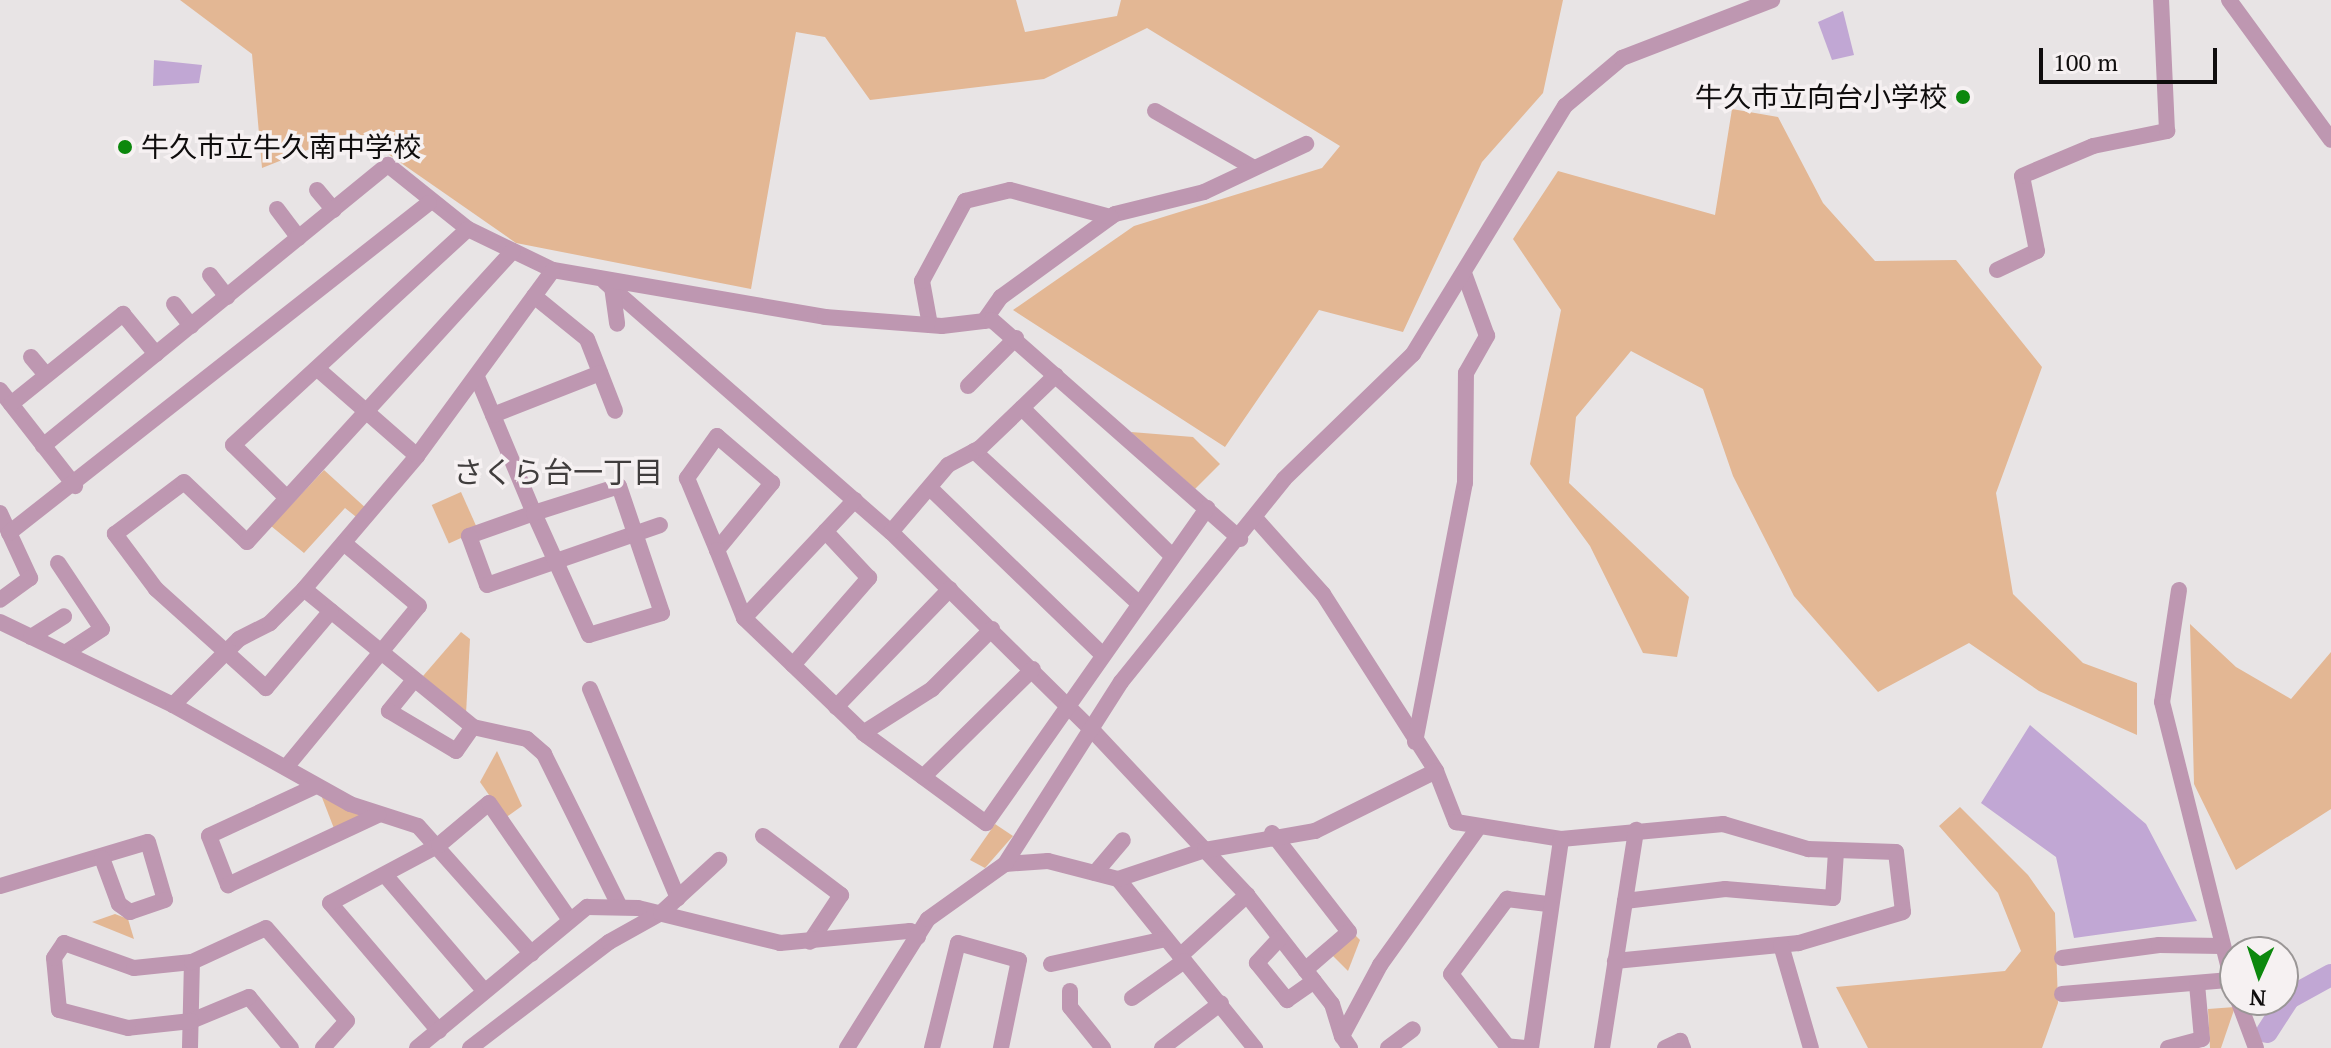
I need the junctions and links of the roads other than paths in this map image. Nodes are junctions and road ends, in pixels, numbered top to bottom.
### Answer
1 (1772, 0) edge
2 (2161, 0) edge
3 (2229, 0) edge
4 (1155, 111) dead end
5 (2331, 140) edge
6 (1306, 144) dead end
7 (1254, 168) junction
8 (317, 190) dead end
9 (429, 203) junction
10 (277, 209) dead end
11 (334, 210) junction
12 (1110, 217) junction
13 (468, 229) junction
14 (299, 238) junction
15 (513, 251) junction
16 (553, 270) junction
17 (1997, 270) dead end
18 (1464, 273) junction
19 (210, 275) dead end
20 (608, 285) junction
21 (534, 296) junction
22 (227, 297) junction
23 (174, 304) dead end
24 (984, 321) junction
25 (617, 324) dead end
26 (930, 325) junction
27 (191, 326) junction
28 (1016, 338) junction
29 (156, 354) junction
30 (31, 357) dead end
31 (320, 371) junction
32 (600, 373) junction
33 (46, 375) junction
34 (1056, 375) junction
35 (477, 377) junction
36 (968, 386) dead end
37 (5, 397) edge
38 (1022, 408) junction
39 (615, 411) dead end
40 (370, 415) junction
41 (493, 415) junction
42 (43, 446) junction
43 (974, 451) junction
44 (417, 456) junction
45 (75, 486) junction
46 (931, 489) junction
47 (286, 497) junction
48 (855, 500) junction
49 (1207, 508) junction
50 (0, 513) edge
51 (534, 513) junction
52 (1256, 519) junction
53 (660, 525) dead end
54 (825, 531) junction
55 (891, 532) junction
56 (9, 533) junction
57 (636, 535) junction
58 (1240, 539) junction
59 (344, 543) junction
60 (717, 550) junction
61 (1172, 556) junction
62 (58, 563) dead end
63 (557, 564) junction
64 (304, 589) junction
65 (950, 589) junction
66 (2179, 590) dead end
67 (0, 600) edge
68 (1138, 603) junction
69 (331, 611) junction
70 (64, 616) dead end
71 (744, 618) junction
72 (0, 622) edge
73 (992, 629) junction
74 (31, 637) junction
75 (381, 652) junction
76 (65, 653) junction
77 (1101, 653) junction
78 (225, 656) junction
79 (793, 665) junction
80 (1033, 669) junction
81 (414, 680) junction
82 (590, 689) dead end
83 (1065, 702) junction
84 (173, 705) junction
85 (836, 707) junction
86 (473, 727) junction
87 (1094, 732) junction
88 (863, 733) junction
89 (1415, 742) junction
90 (287, 766) junction
91 (1436, 771) junction
92 (923, 777) junction
93 (316, 786) junction
94 (378, 815) junction
95 (1478, 828) junction
96 (1636, 830) junction
97 (1272, 833) junction
98 (763, 836) dead end
99 (1561, 839) junction
100 (1123, 840) dead end
101 (439, 845) junction
102 (1205, 850) junction
103 (1836, 851) junction
104 (102, 858) junction
105 (719, 860) dead end
106 (1005, 864) junction
107 (1095, 873) junction
108 (385, 875) junction
109 (1118, 879) junction
110 (0, 886) edge
111 (1247, 895) junction
112 (678, 898) junction
113 (1625, 901) junction
114 (1548, 904) junction
115 (619, 905) junction
116 (661, 913) junction
117 (570, 920) junction
118 (918, 937) junction
119 (1280, 938) junction
120 (2219, 938) edge
121 (1166, 939) junction
122 (810, 942) junction
123 (1781, 945) junction
124 (2219, 946) edge
125 (532, 954) junction
126 (1182, 958) junction
127 (2062, 958) dead end
128 (1615, 961) junction
129 (192, 962) junction
130 (1051, 964) dead end
131 (1309, 976) junction
132 (2197, 984) junction
133 (2219, 986) edge
134 (482, 988) junction
135 (1070, 991) dead end
136 (2062, 994) dead end
137 (1132, 998) dead end
138 (1221, 1003) junction
139 (2244, 1016) edge
140 (191, 1021) junction
141 (1413, 1029) dead end
142 (439, 1031) junction
143 (1346, 1042) edge
144 (190, 1048) edge
145 (291, 1048) edge
146 (323, 1048) edge
147 (417, 1048) edge
148 (470, 1048) edge
149 (847, 1048) edge
150 (932, 1048) edge
151 (1001, 1048) edge
152 (1103, 1048) edge
153 (1162, 1048) edge
154 (1255, 1048) edge
155 (1388, 1048) edge
156 (1528, 1048) edge
157 (1602, 1048) edge
158 (1665, 1048) edge
159 (1683, 1048) edge
160 (1811, 1048) edge
161 (2168, 1048) edge
162 (2256, 1048) edge

1 - 18 street
2 - 17 street
3 - 5 street
4 - 7 street
6 - 7 street
7 - 12 street
8 - 11 street
9 - 11 street
9 - 13 street
9 - 45 street
10 - 14 street
11 - 14 street
12 - 24 street
12 - 26 street
13 - 15 street
13 - 31 street
14 - 22 street
15 - 16 street
15 - 40 street
16 - 20 street
16 - 21 street
18 - 52 street
18 - 89 street
19 - 22 street
20 - 25 street
20 - 26 street
20 - 48 street
21 - 32 street
21 - 35 street
22 - 27 street
23 - 27 street
24 - 26 street
24 - 28 street
27 - 29 street
28 - 34 street
28 - 36 street
29 - 33 street
29 - 42 street
30 - 33 street
31 - 40 street
31 - 47 street
32 - 39 street
32 - 41 street
33 - 37 street
34 - 38 street
34 - 49 street
35 - 41 street
35 - 44 street
37 - 42 street
38 - 43 street
38 - 61 street
40 - 44 street
40 - 47 street
41 - 51 street
42 - 45 street
43 - 46 street
43 - 68 street
44 - 59 street
45 - 56 street
46 - 55 street
46 - 77 street
47 - 78 street
48 - 54 street
48 - 55 street
49 - 58 street
49 - 61 street
50 - 56 street
51 - 57 street
51 - 63 street
51 - 63 street
52 - 58 street
52 - 89 street
53 - 57 street
54 - 71 street
54 - 79 street
55 - 65 street
56 - 67 street
57 - 63 street
57 - 63 street
58 - 87 street
59 - 64 street
59 - 75 street
60 - 60 street
60 - 71 street
61 - 68 street
62 - 76 street
64 - 69 street
64 - 78 street
65 - 73 street
65 - 85 street
66 - 120 street
68 - 77 street
69 - 75 street
69 - 78 street
70 - 74 street
71 - 79 street
72 - 74 street
73 - 80 street
73 - 88 street
74 - 76 street
75 - 81 street
75 - 90 street
76 - 84 street
77 - 83 street
78 - 84 street
79 - 85 street
80 - 83 street
80 - 92 street
81 - 86 street
81 - 86 street
82 - 112 street
83 - 87 street
83 - 92 street
84 - 90 street
85 - 88 street
86 - 115 street
87 - 102 street
87 - 106 street
88 - 92 street
89 - 91 street
90 - 93 street
91 - 95 street
91 - 97 street
93 - 94 street
93 - 94 street
94 - 101 street
95 - 99 street
95 - 143 street
96 - 99 street
96 - 103 street
96 - 113 street
97 - 102 street
97 - 131 street
98 - 122 street
99 - 114 street
100 - 107 street
101 - 108 street
101 - 117 street
101 - 125 street
102 - 109 street
102 - 111 street
103 - 113 street
103 - 123 street
104 - 104 street
104 - 110 street
105 - 112 street
106 - 107 street
106 - 118 street
107 - 109 street
108 - 134 street
108 - 142 street
109 - 121 street
111 - 119 street
111 - 126 street
112 - 116 street
113 - 128 street
114 - 156 street
114 - 156 street
115 - 116 street
115 - 117 street
116 - 122 street
116 - 148 street
117 - 125 street
118 - 122 street
118 - 149 street
119 - 131 street
119 - 131 street
121 - 126 street
121 - 130 street
123 - 128 street
123 - 160 street
124 - 127 street
125 - 134 street
126 - 137 street
126 - 138 street
128 - 157 street
129 - 140 street
129 - 140 street
129 - 146 street
131 - 143 street
132 - 133 street
132 - 136 street
132 - 161 street
134 - 142 street
135 - 152 street
138 - 153 street
138 - 154 street
139 - 162 street
140 - 144 street
140 - 145 street
141 - 155 street
142 - 147 street
150 - 151 street
158 - 159 street

